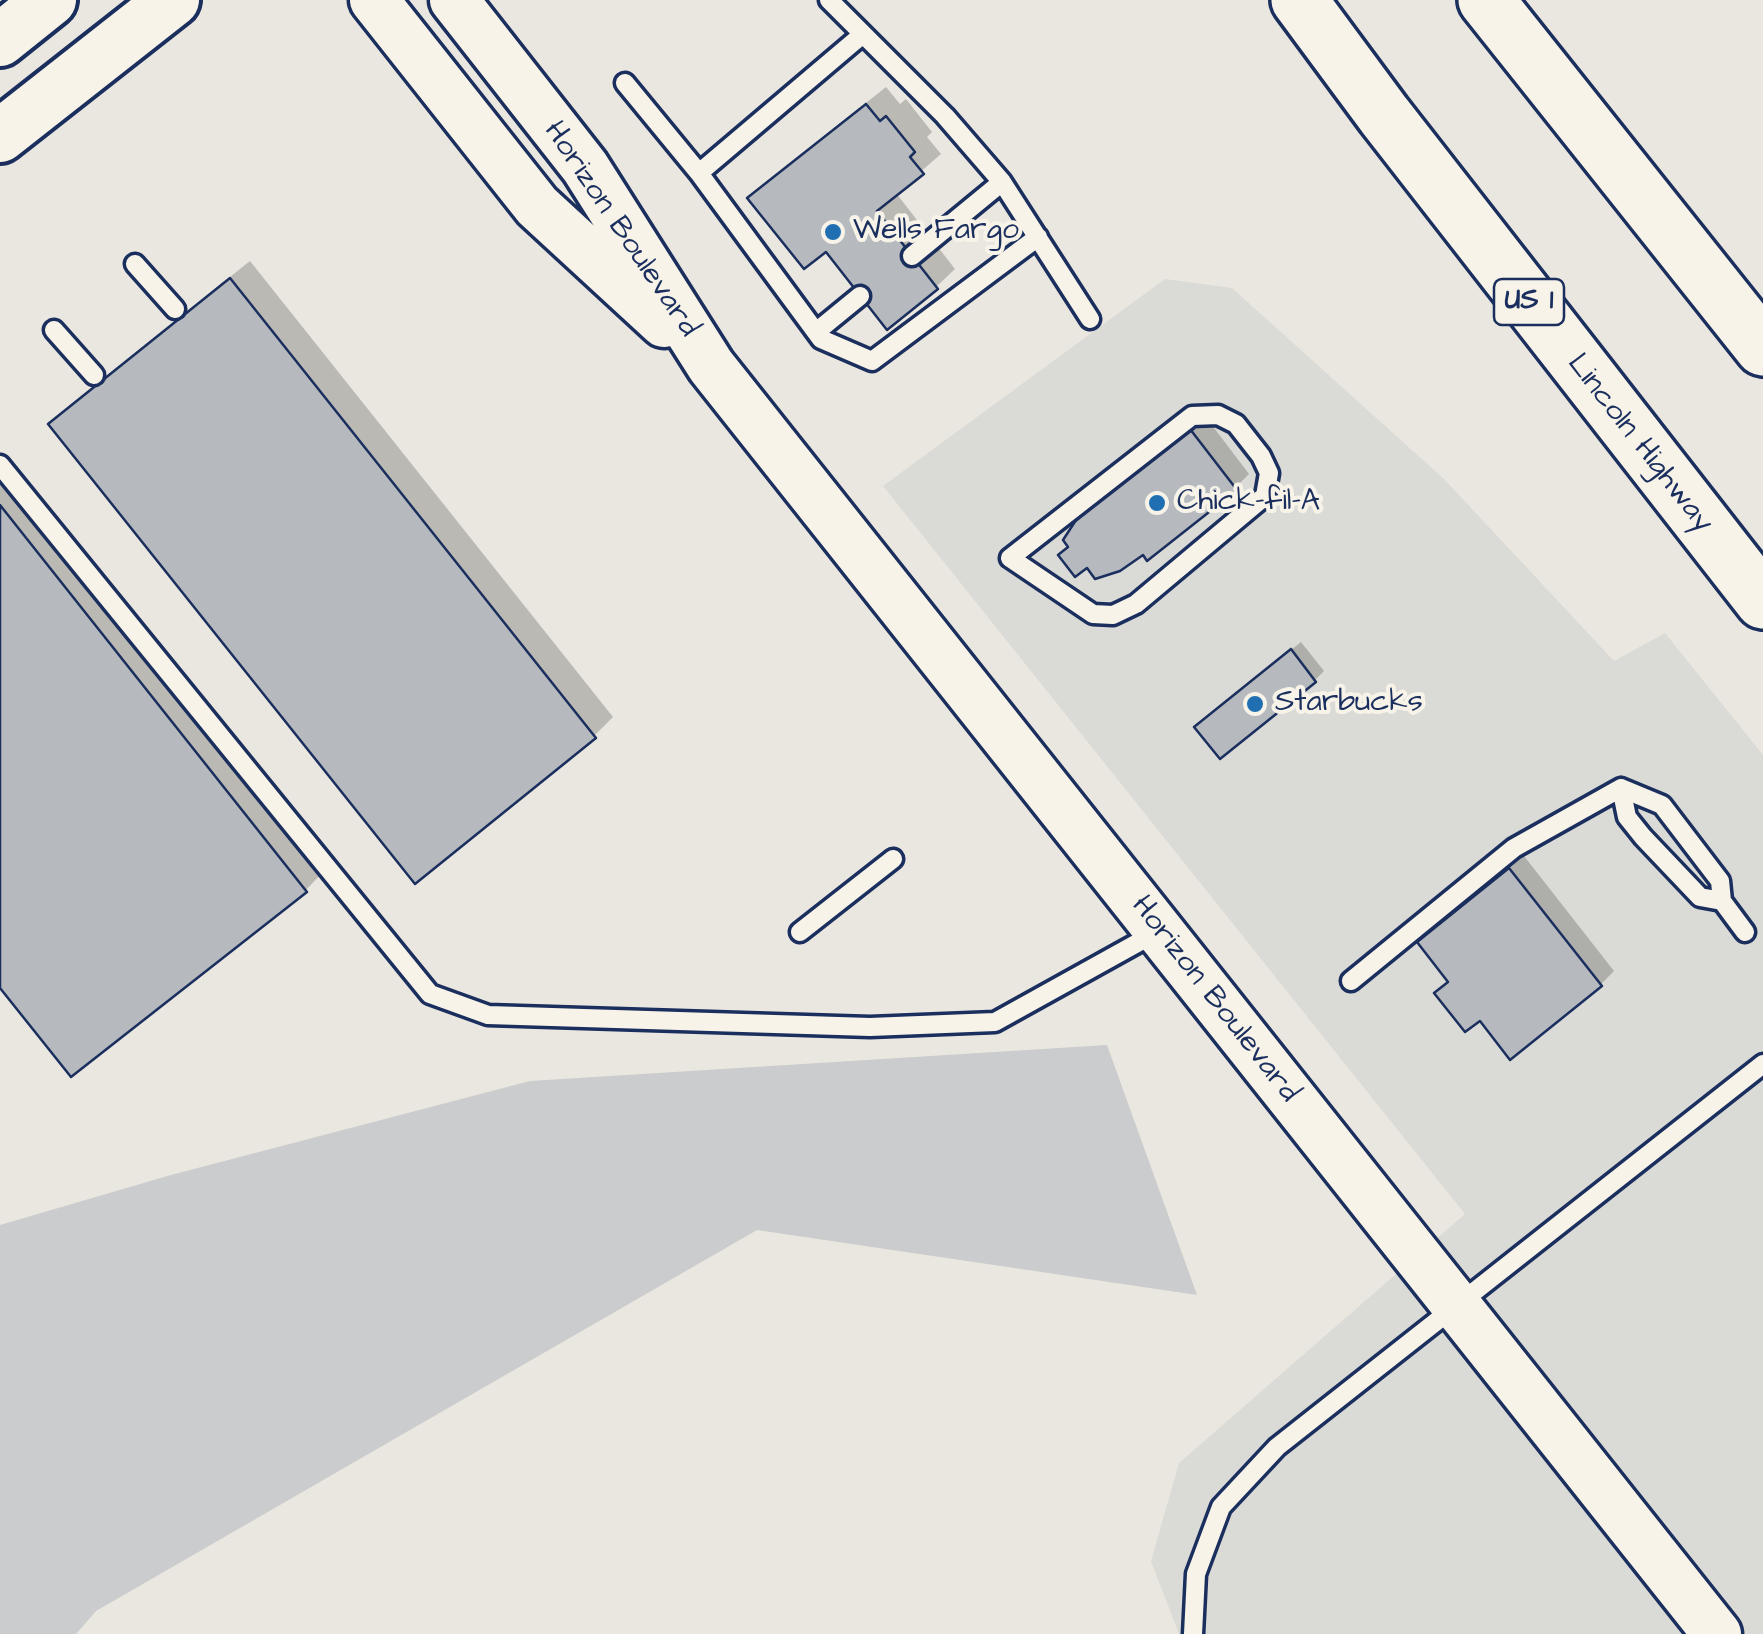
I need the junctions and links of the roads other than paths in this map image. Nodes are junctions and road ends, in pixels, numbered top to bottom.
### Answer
1 (50, 0) edge
2 (173, 0) edge
3 (374, 0) edge
4 (454, 0) edge
5 (828, 0) edge
6 (1299, 0) edge
7 (1486, 0) edge
8 (862, 34) junction
9 (0, 40) edge
10 (625, 83) dead end
11 (0, 136) edge
12 (698, 173) junction
13 (1002, 182) junction
14 (1038, 237) junction
15 (912, 256) dead end
16 (136, 264) dead end
17 (860, 296) dead end
18 (174, 309) dead end
19 (1090, 318) dead end
20 (54, 330) dead end
21 (816, 332) junction
22 (1763, 348) edge
23 (711, 366) junction
24 (94, 375) dead end
25 (0, 465) edge
26 (1010, 558) joint
27 (1763, 601) edge
28 (1621, 788) junction
29 (893, 859) dead end
30 (1722, 901) junction
31 (1160, 931) junction
32 (800, 932) dead end
33 (1745, 932) dead end
34 (1350, 981) dead end
35 (1763, 1064) edge
36 (1457, 1306) junction
37 (1193, 1634) edge
38 (1718, 1634) edge

1 - 9 main road
2 - 11 main road
3 - 23 street, Horizon Boulevard
4 - 23 street, Horizon Boulevard
5 - 8 lane
6 - 27 highway, Lincoln Highway / US 1
7 - 22 highway
8 - 12 lane
8 - 13 lane
10 - 12 lane
12 - 21 lane
13 - 14 lane
13 - 15 lane
14 - 19 lane
14 - 21 lane
16 - 18 lane
17 - 21 lane
20 - 24 lane
23 - 31 street, Horizon Boulevard
25 - 31 lane
26 - 26 lane
28 - 30 lane
28 - 30 lane
28 - 34 lane
29 - 32 lane
30 - 33 lane
31 - 36 street, Horizon Boulevard
35 - 36 lane
36 - 37 lane
36 - 38 street, Horizon Boulevard

